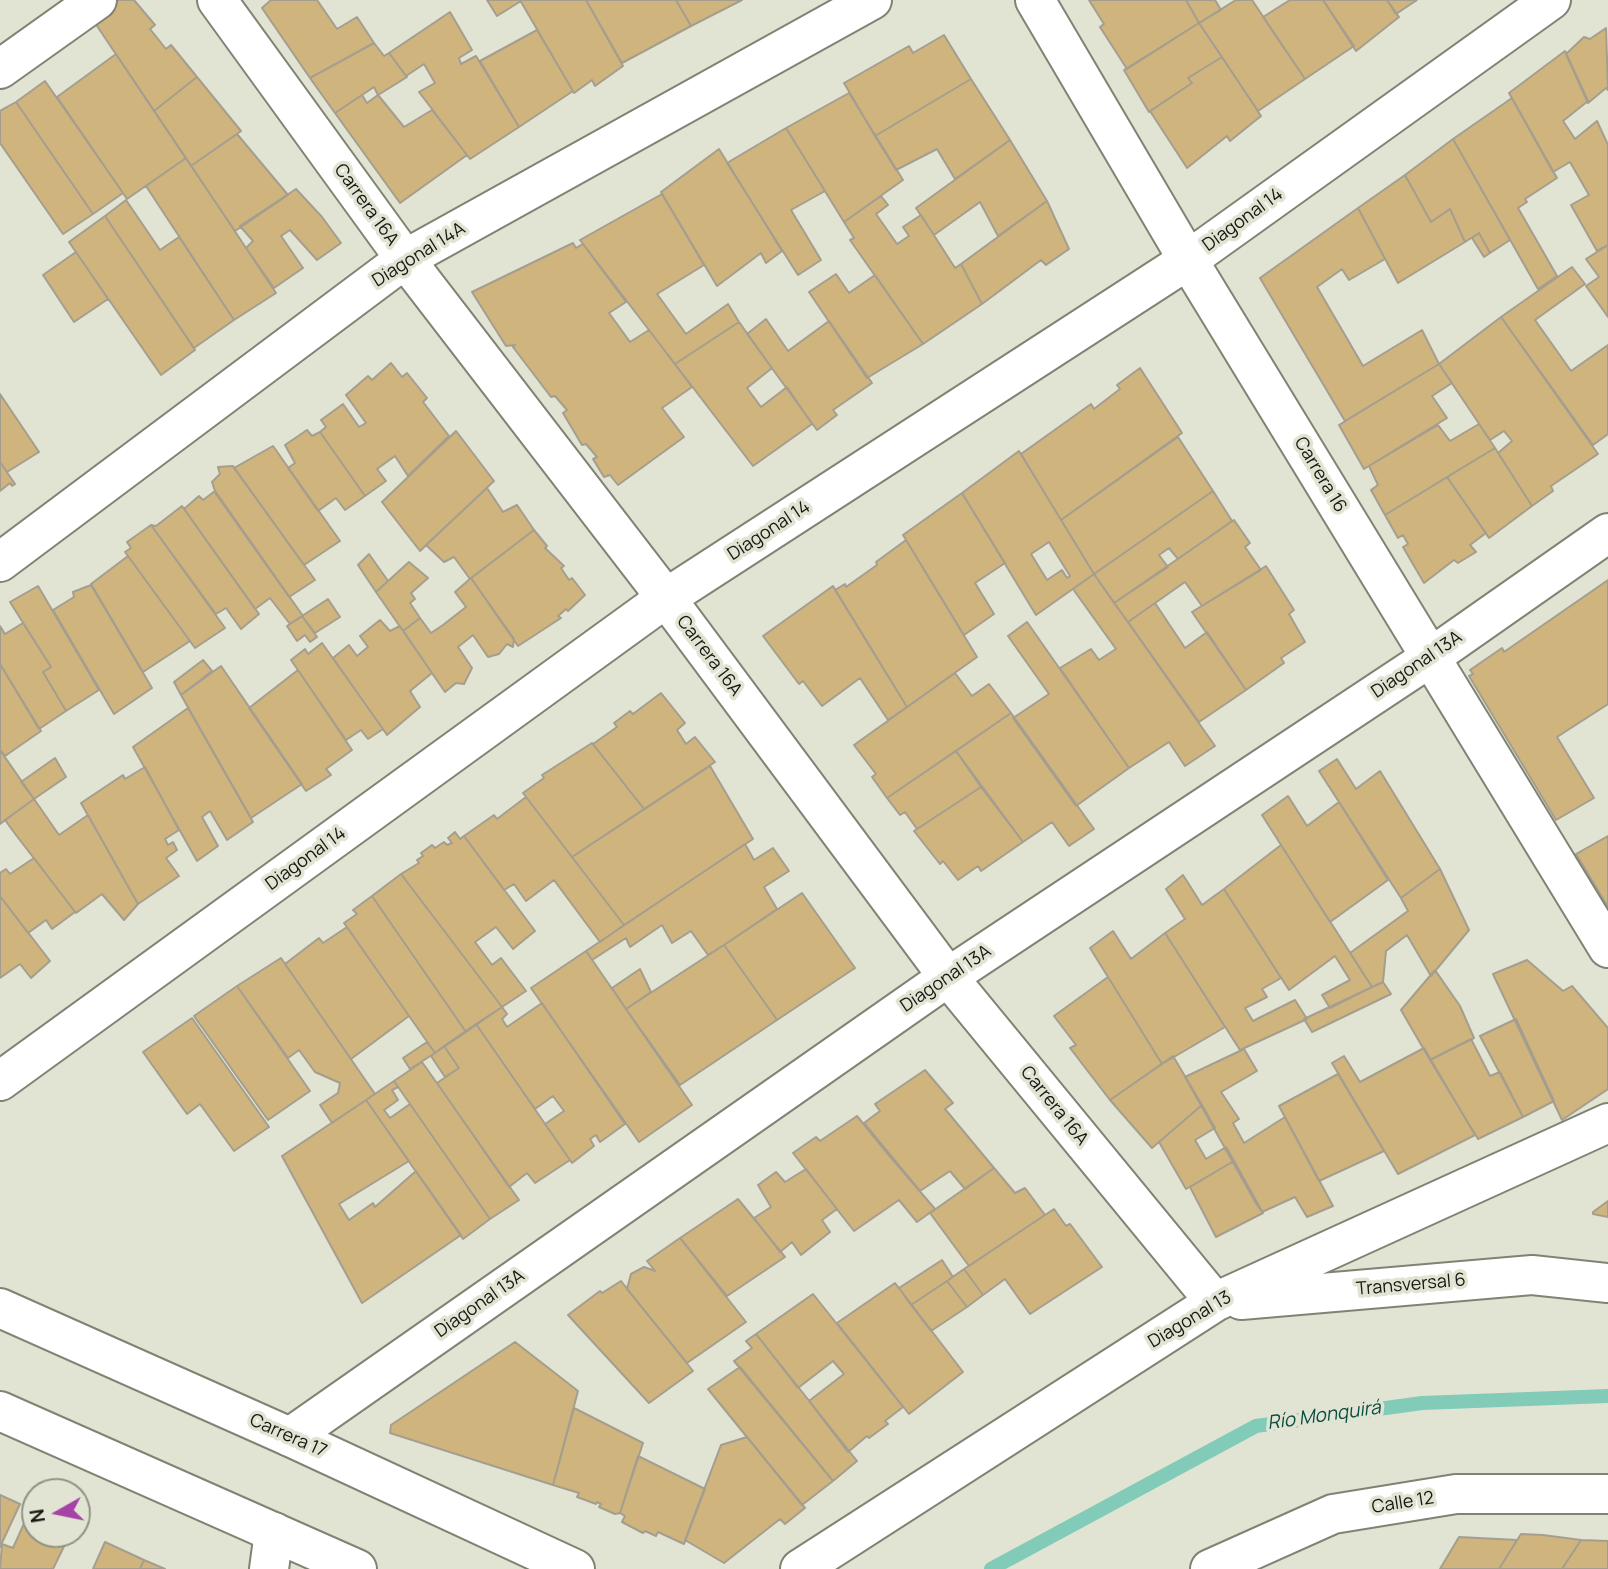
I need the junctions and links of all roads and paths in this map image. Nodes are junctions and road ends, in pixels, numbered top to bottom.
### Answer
1 (97, 0) edge
2 (216, 0) edge
3 (872, 0) edge
4 (1035, 0) edge
5 (1550, 0) edge
6 (0, 69) edge
7 (405, 259) junction
8 (1188, 260) junction
9 (1608, 533) edge
10 (0, 562) edge
11 (666, 598) junction
12 (1431, 657) junction
13 (1608, 947) edge
14 (948, 977) junction
15 (0, 1081) edge
16 (1608, 1123) edge
17 (1608, 1283) edge
18 (1215, 1302) junction
19 (0, 1308) edge
20 (0, 1410) edge
21 (290, 1437) junction
22 (1608, 1494) edge
23 (274, 1532) junction
24 (269, 1569) edge
25 (357, 1569) edge
26 (575, 1569) edge
27 (800, 1569) edge
28 (1210, 1569) edge

1 - 6 street
2 - 7 street, Carrera 16A
3 - 7 street, Diagonal 14A
4 - 8 street, Carrera 16
5 - 8 street, Diagonal 14
7 - 10 street, Diagonal 14A
7 - 11 street, Carrera 16A
8 - 11 street, Diagonal 14
8 - 12 street, Carrera 16
9 - 12 street, Diagonal 13A
11 - 14 street, Carrera 16A
11 - 15 street, Diagonal 14
12 - 13 street, Carrera 16
12 - 14 street, Diagonal 13A
14 - 18 street, Carrera 16A
14 - 21 street, Diagonal 13A
16 - 18 street, Diagonal 13
17 - 18 street, Transversal 6
18 - 27 street, Diagonal 13
19 - 21 street, Carrera 17
20 - 23 street
21 - 26 street, Carrera 17
22 - 28 street, Calle 12
23 - 24 street
23 - 25 street

